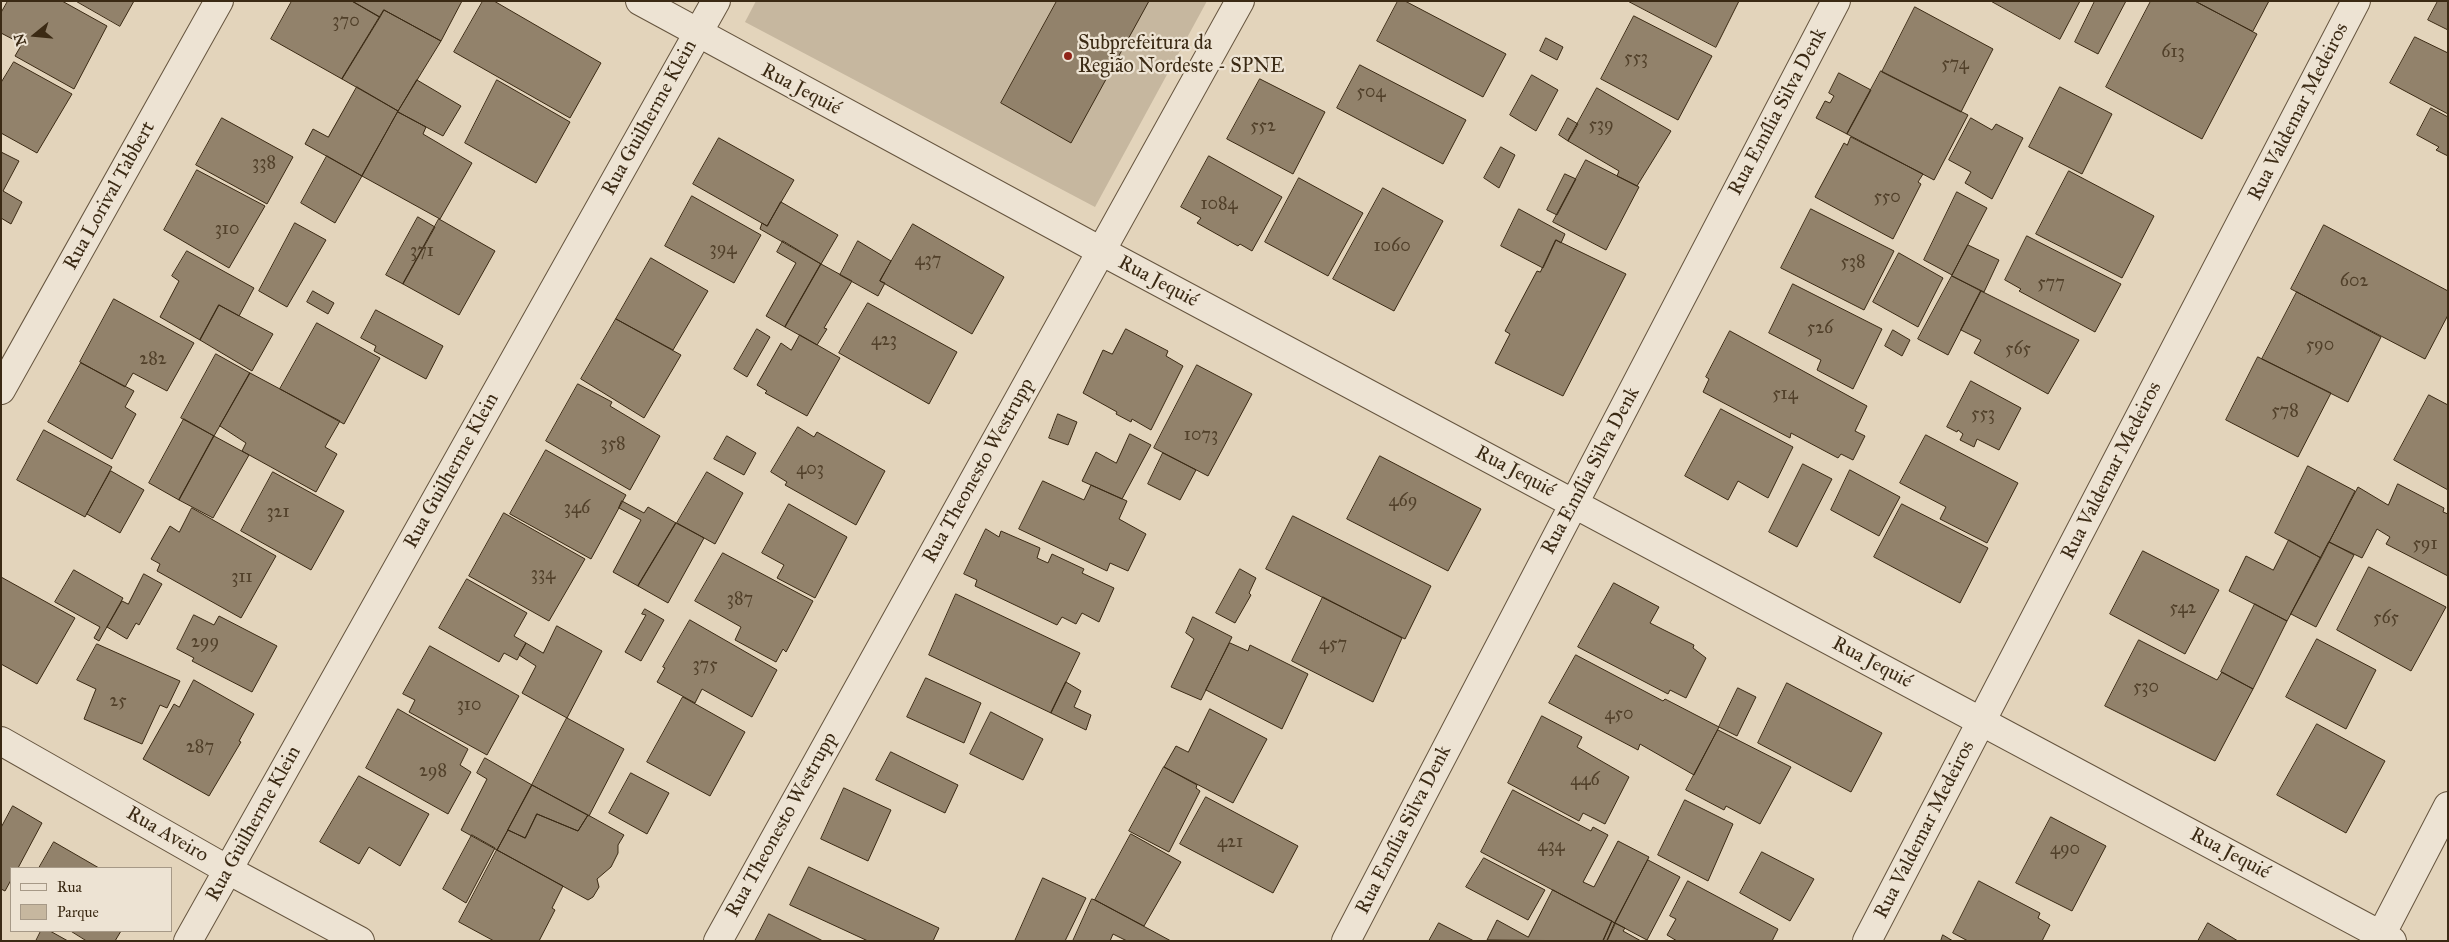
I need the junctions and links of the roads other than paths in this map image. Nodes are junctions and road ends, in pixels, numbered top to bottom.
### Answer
1 (219, 1) edge
2 (640, 1) edge
3 (716, 1) edge
4 (1240, 1) edge
5 (1836, 1) edge
6 (2356, 1) edge
7 (697, 34) junction
8 (1101, 251) junction
9 (1, 390) edge
10 (1574, 504) junction
11 (1982, 722) junction
12 (1, 741) edge
13 (2448, 806) edge
14 (228, 870) junction
15 (2384, 939) edge
16 (188, 941) edge
17 (360, 941) edge
18 (718, 941) edge
19 (1346, 941) edge
20 (1868, 941) edge

1 - 9 street, Rua Lorival Tabbert
2 - 7 street, Rua Jequié
3 - 7 street, Rua Guilherme Klein
4 - 8 street, Rua Theonesto Westrupp
5 - 10 street, Rua Emília Silva Denk
6 - 11 street, Rua Valdemar Medeiros
7 - 8 street, Rua Jequié
7 - 14 street, Rua Guilherme Klein
8 - 10 street, Rua Jequié
8 - 18 street, Rua Theonesto Westrupp
10 - 11 street, Rua Jequié
10 - 19 street, Rua Emília Silva Denk
11 - 15 street, Rua Jequié
11 - 20 street, Rua Valdemar Medeiros
12 - 14 street, Rua Aveiro
13 - 15 street
14 - 16 street, Rua Guilherme Klein
14 - 17 street, Rua Aveiro

